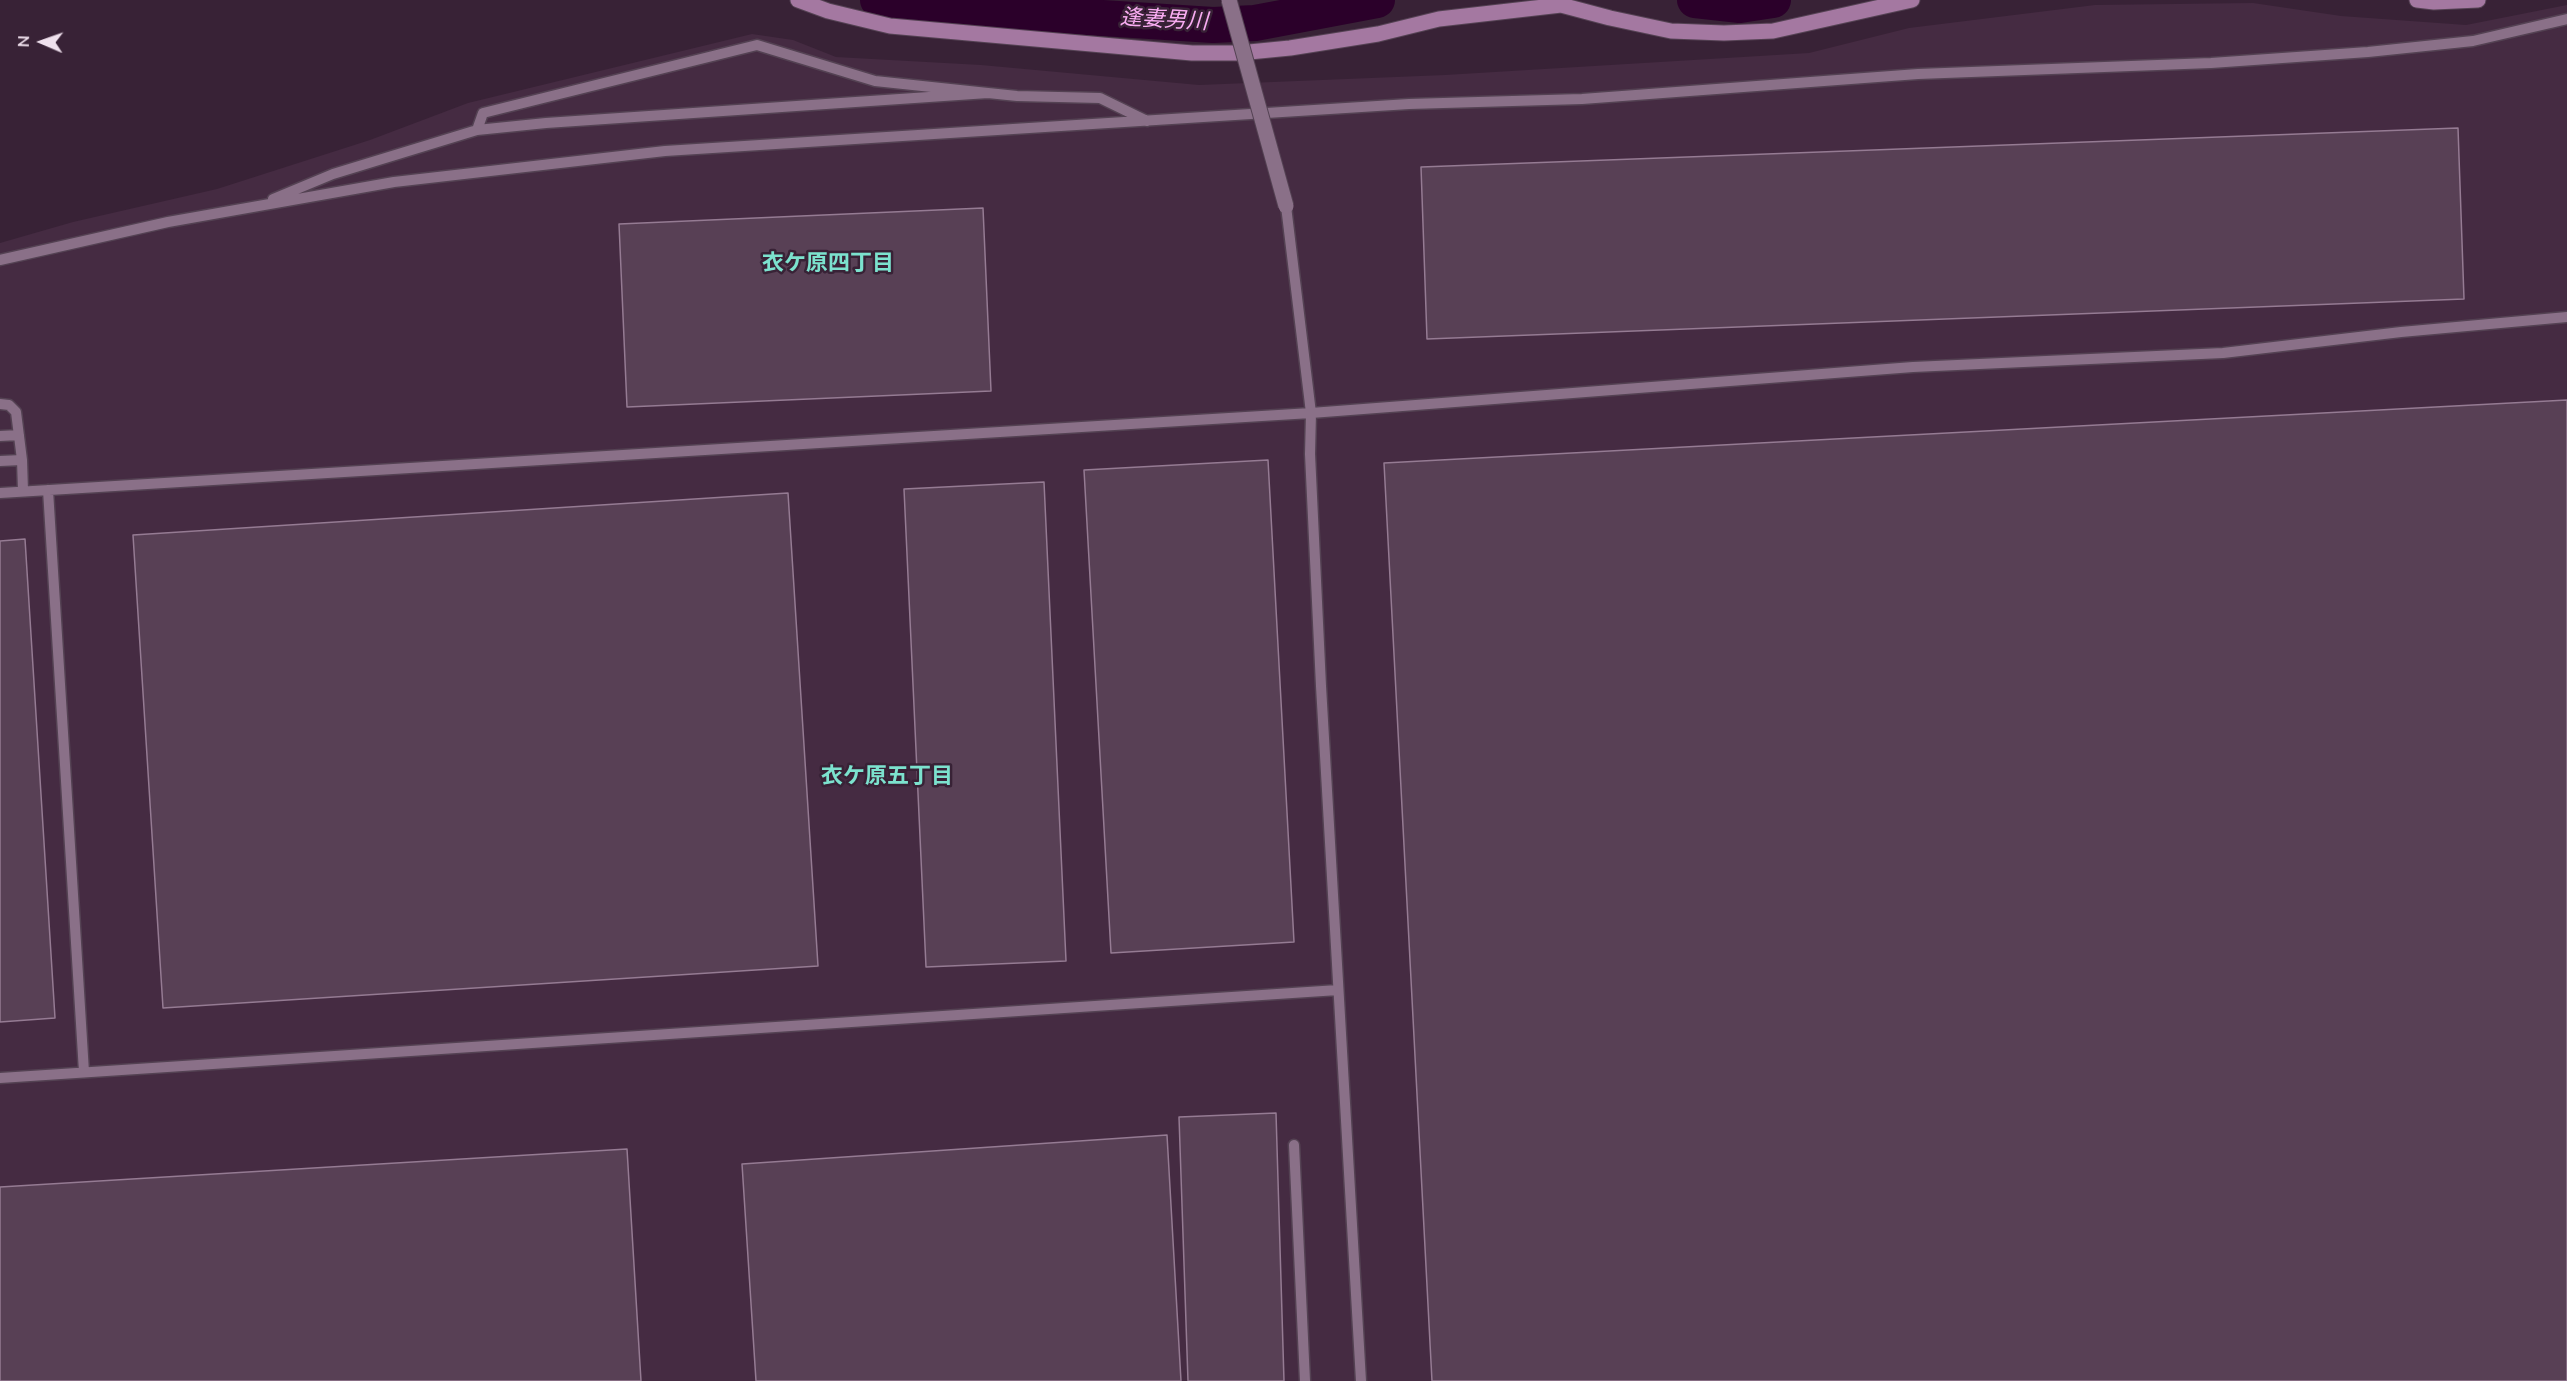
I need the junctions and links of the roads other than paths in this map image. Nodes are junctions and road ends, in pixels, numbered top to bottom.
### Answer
1 (798, 0) edge
2 (1229, 0) edge
3 (1912, 0) edge
4 (2416, 0) edge
5 (2478, 0) edge
6 (1561, 3) edge
7 (2567, 19) edge
8 (988, 93) junction
9 (1147, 121) junction
10 (477, 130) junction
11 (256, 206) junction
12 (1286, 206) joint
13 (0, 260) edge
14 (2567, 317) edge
15 (0, 404) edge
16 (1311, 413) junction
17 (18, 435) junction
18 (0, 436) edge
19 (22, 460) junction
20 (0, 461) edge
21 (48, 490) junction
22 (24, 491) junction
23 (0, 493) edge
24 (1338, 990) junction
25 (84, 1072) junction
26 (0, 1078) edge
27 (1294, 1145) dead end
28 (1305, 1381) edge
29 (1361, 1381) edge

1 - 6 street
2 - 12 street, bridge
3 - 6 street
4 - 5 street
7 - 9 lane
8 - 9 lane
8 - 10 lane
8 - 10 lane
9 - 11 lane
10 - 11 lane
11 - 13 lane
12 - 16 lane
14 - 16 lane
15 - 17 lane
16 - 21 lane
16 - 24 lane
17 - 18 lane
17 - 19 lane
19 - 20 lane
19 - 22 lane
21 - 22 lane
21 - 25 lane
22 - 23 lane
24 - 25 lane
24 - 29 lane
25 - 26 lane
27 - 28 lane

